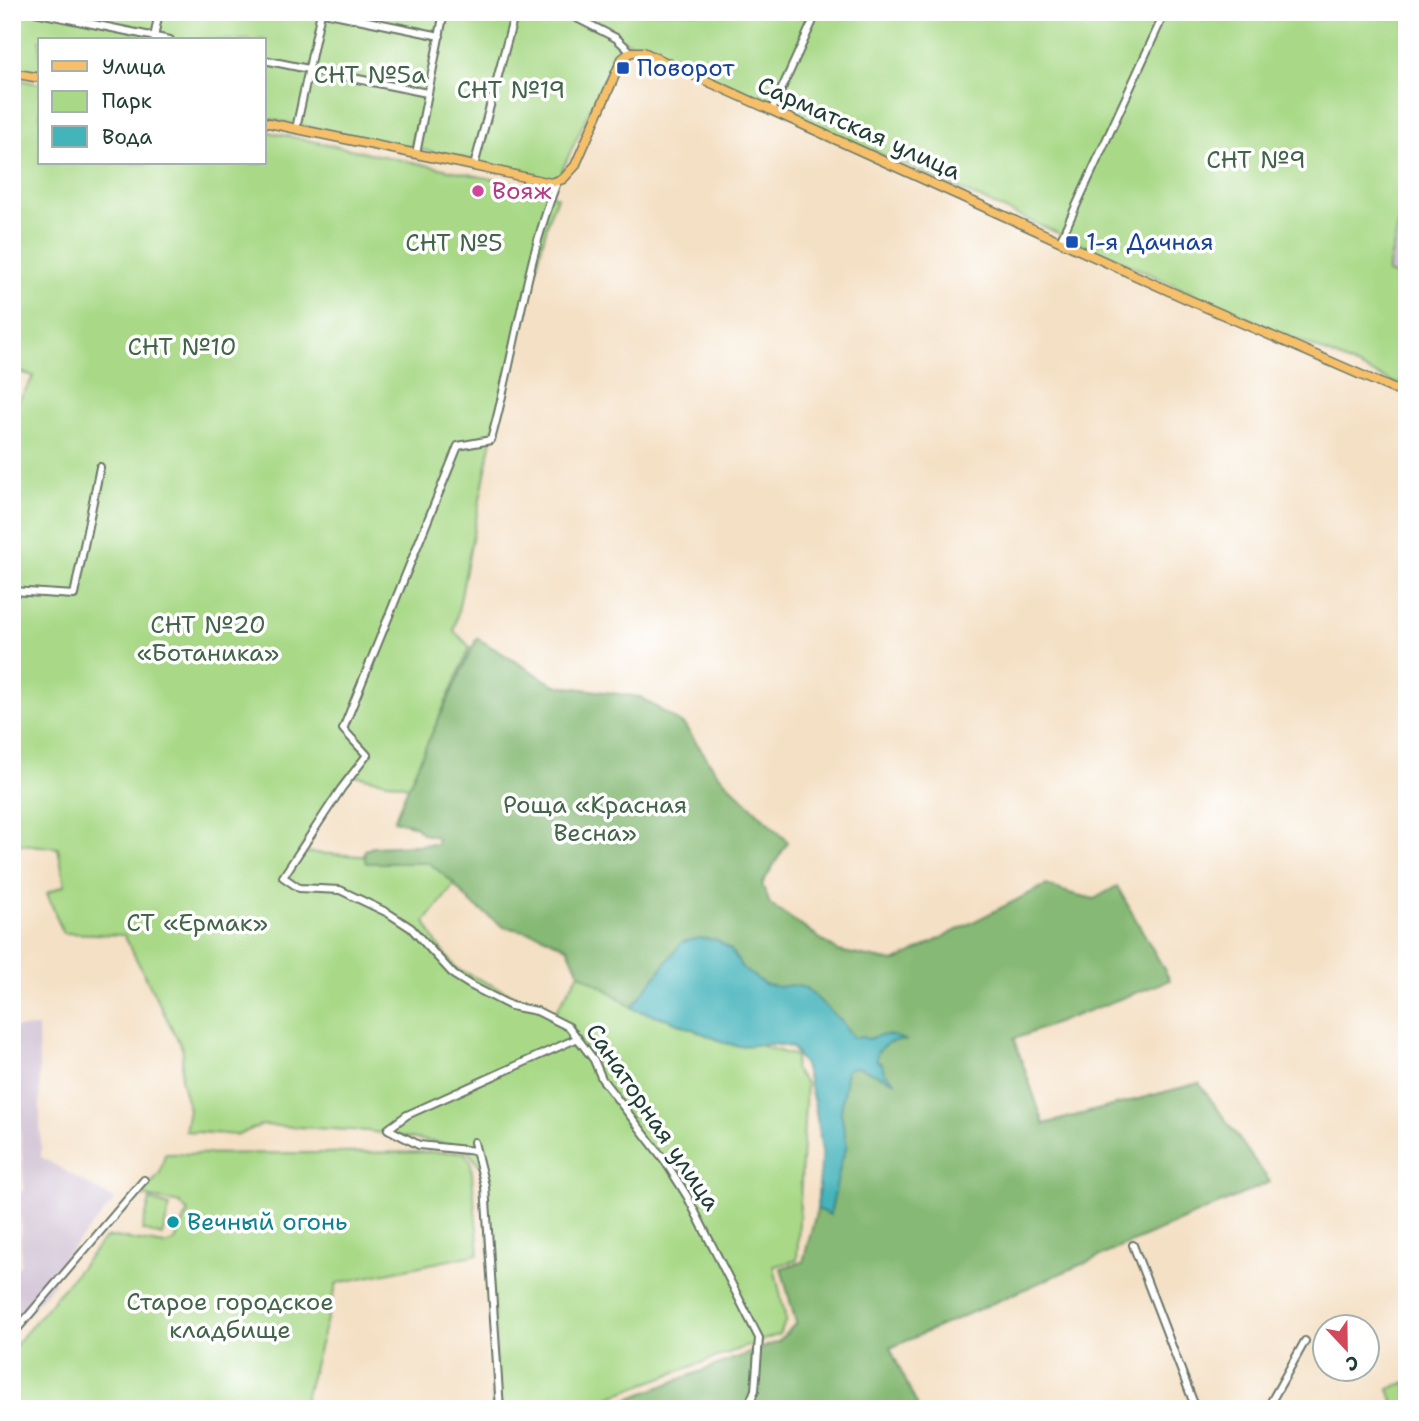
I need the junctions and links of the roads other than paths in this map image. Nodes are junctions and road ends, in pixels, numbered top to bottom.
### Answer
1 (35, 12) edge
2 (159, 12) edge
3 (323, 12) edge
4 (444, 12) edge
5 (515, 12) edge
6 (565, 12) edge
7 (817, 12) edge
8 (1165, 12) edge
9 (440, 36) junction
10 (150, 38) edge
11 (154, 38) edge
12 (631, 52) junction
13 (266, 60) edge
14 (309, 69) junction
15 (12, 73) edge
16 (38, 78) edge
17 (427, 93) junction
18 (772, 110) junction
19 (266, 122) edge
20 (296, 129) junction
21 (416, 154) junction
22 (474, 166) junction
23 (557, 182) junction
24 (1060, 241) junction
25 (1407, 395) edge
26 (100, 467) dead end
27 (12, 591) edge
28 (578, 1038) junction
29 (474, 1142) dead end
30 (476, 1151) junction
31 (144, 1180) dead end
32 (1133, 1245) dead end
33 (12, 1335) edge
34 (1305, 1341) dead end
35 (500, 1409) edge
36 (747, 1409) edge
37 (1196, 1409) edge
38 (1267, 1409) edge

1 - 10 street
2 - 11 street
3 - 9 street
3 - 14 street
4 - 9 street
5 - 22 street
6 - 12 street
7 - 18 street
8 - 24 street
9 - 17 street
12 - 18 main road, Сарматская улица
12 - 23 main road
13 - 14 street
14 - 17 street
14 - 20 street
15 - 16 main road
17 - 21 street
18 - 24 main road, Сарматская улица
19 - 20 main road
20 - 21 main road
21 - 22 main road
22 - 23 main road
23 - 28 street, Санаторная улица
24 - 25 main road, Сарматская улица
26 - 27 street
28 - 30 street
28 - 36 street, Санаторная улица
29 - 30 street
30 - 35 street
31 - 33 street
32 - 37 street
34 - 38 street

